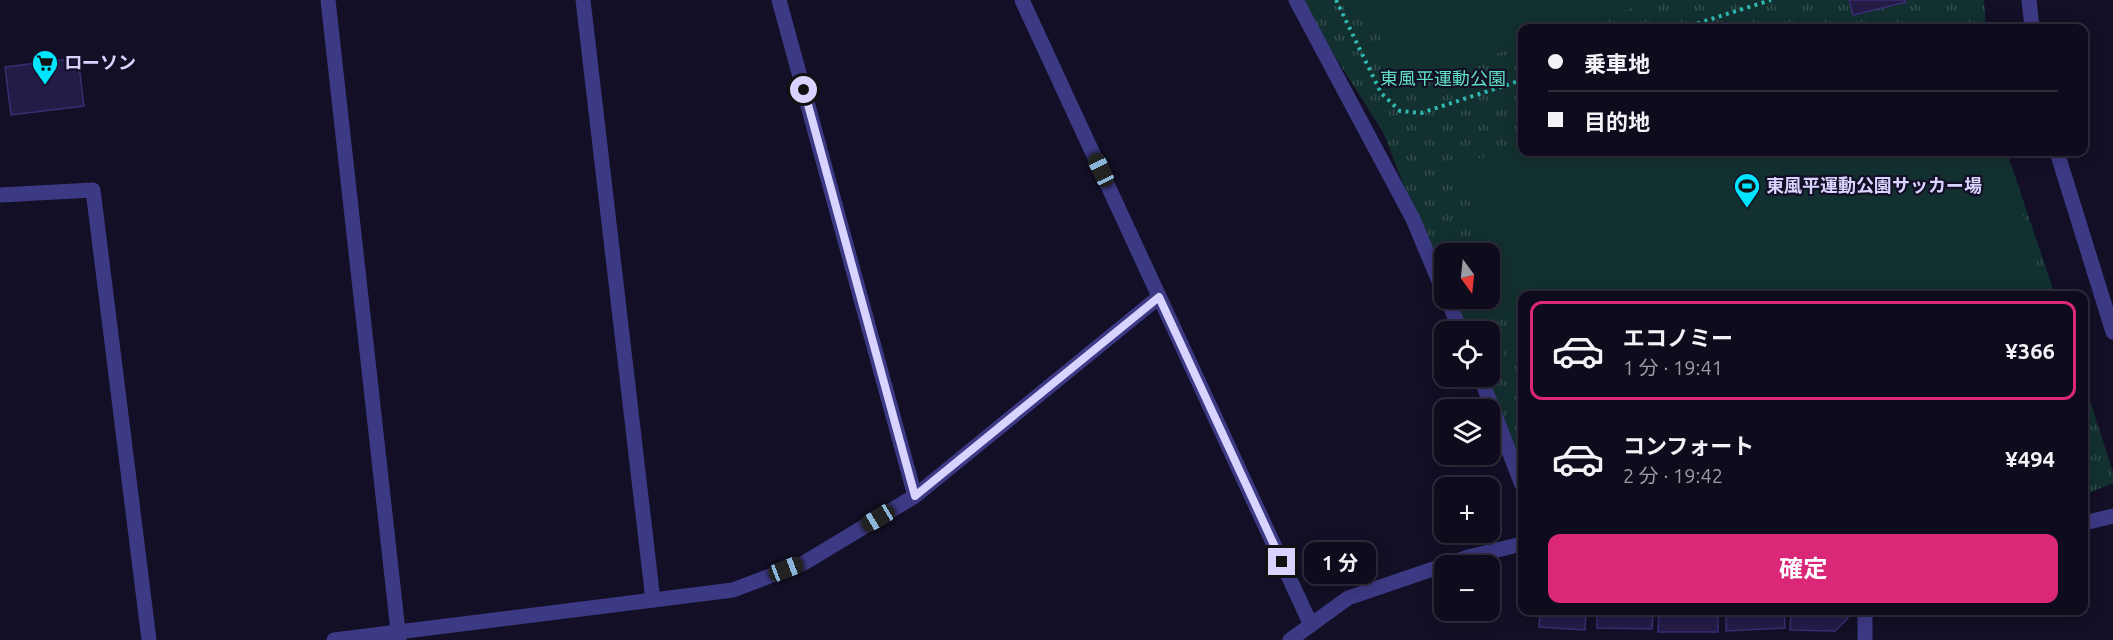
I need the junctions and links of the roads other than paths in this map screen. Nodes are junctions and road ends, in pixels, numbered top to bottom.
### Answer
1 (328, 0) edge
2 (583, 0) edge
3 (779, 0) edge
4 (1022, 0) edge
5 (1296, 0) edge
6 (2029, 0) edge
7 (2032, 24) edge
8 (2058, 156) edge
9 (0, 195) edge
10 (1434, 269) edge
11 (1159, 297) junction
12 (2113, 332) edge
13 (1484, 387) edge
14 (1518, 475) edge
15 (915, 496) junction
16 (2113, 516) edge
17 (2088, 522) edge
18 (1518, 545) edge
19 (653, 600) junction
20 (1865, 615) edge
21 (1311, 625) junction
22 (399, 637) edge
23 (149, 640) edge
24 (334, 640) edge
25 (1290, 640) edge
26 (1865, 640) edge

1 - 22 street
2 - 19 street
3 - 15 street
4 - 11 street
5 - 10 street
6 - 7 street
8 - 12 street
9 - 23 street
11 - 15 street
11 - 21 street
13 - 14 street
15 - 19 street
16 - 17 street
18 - 21 street
19 - 22 street
20 - 26 street
21 - 25 street
22 - 24 street

